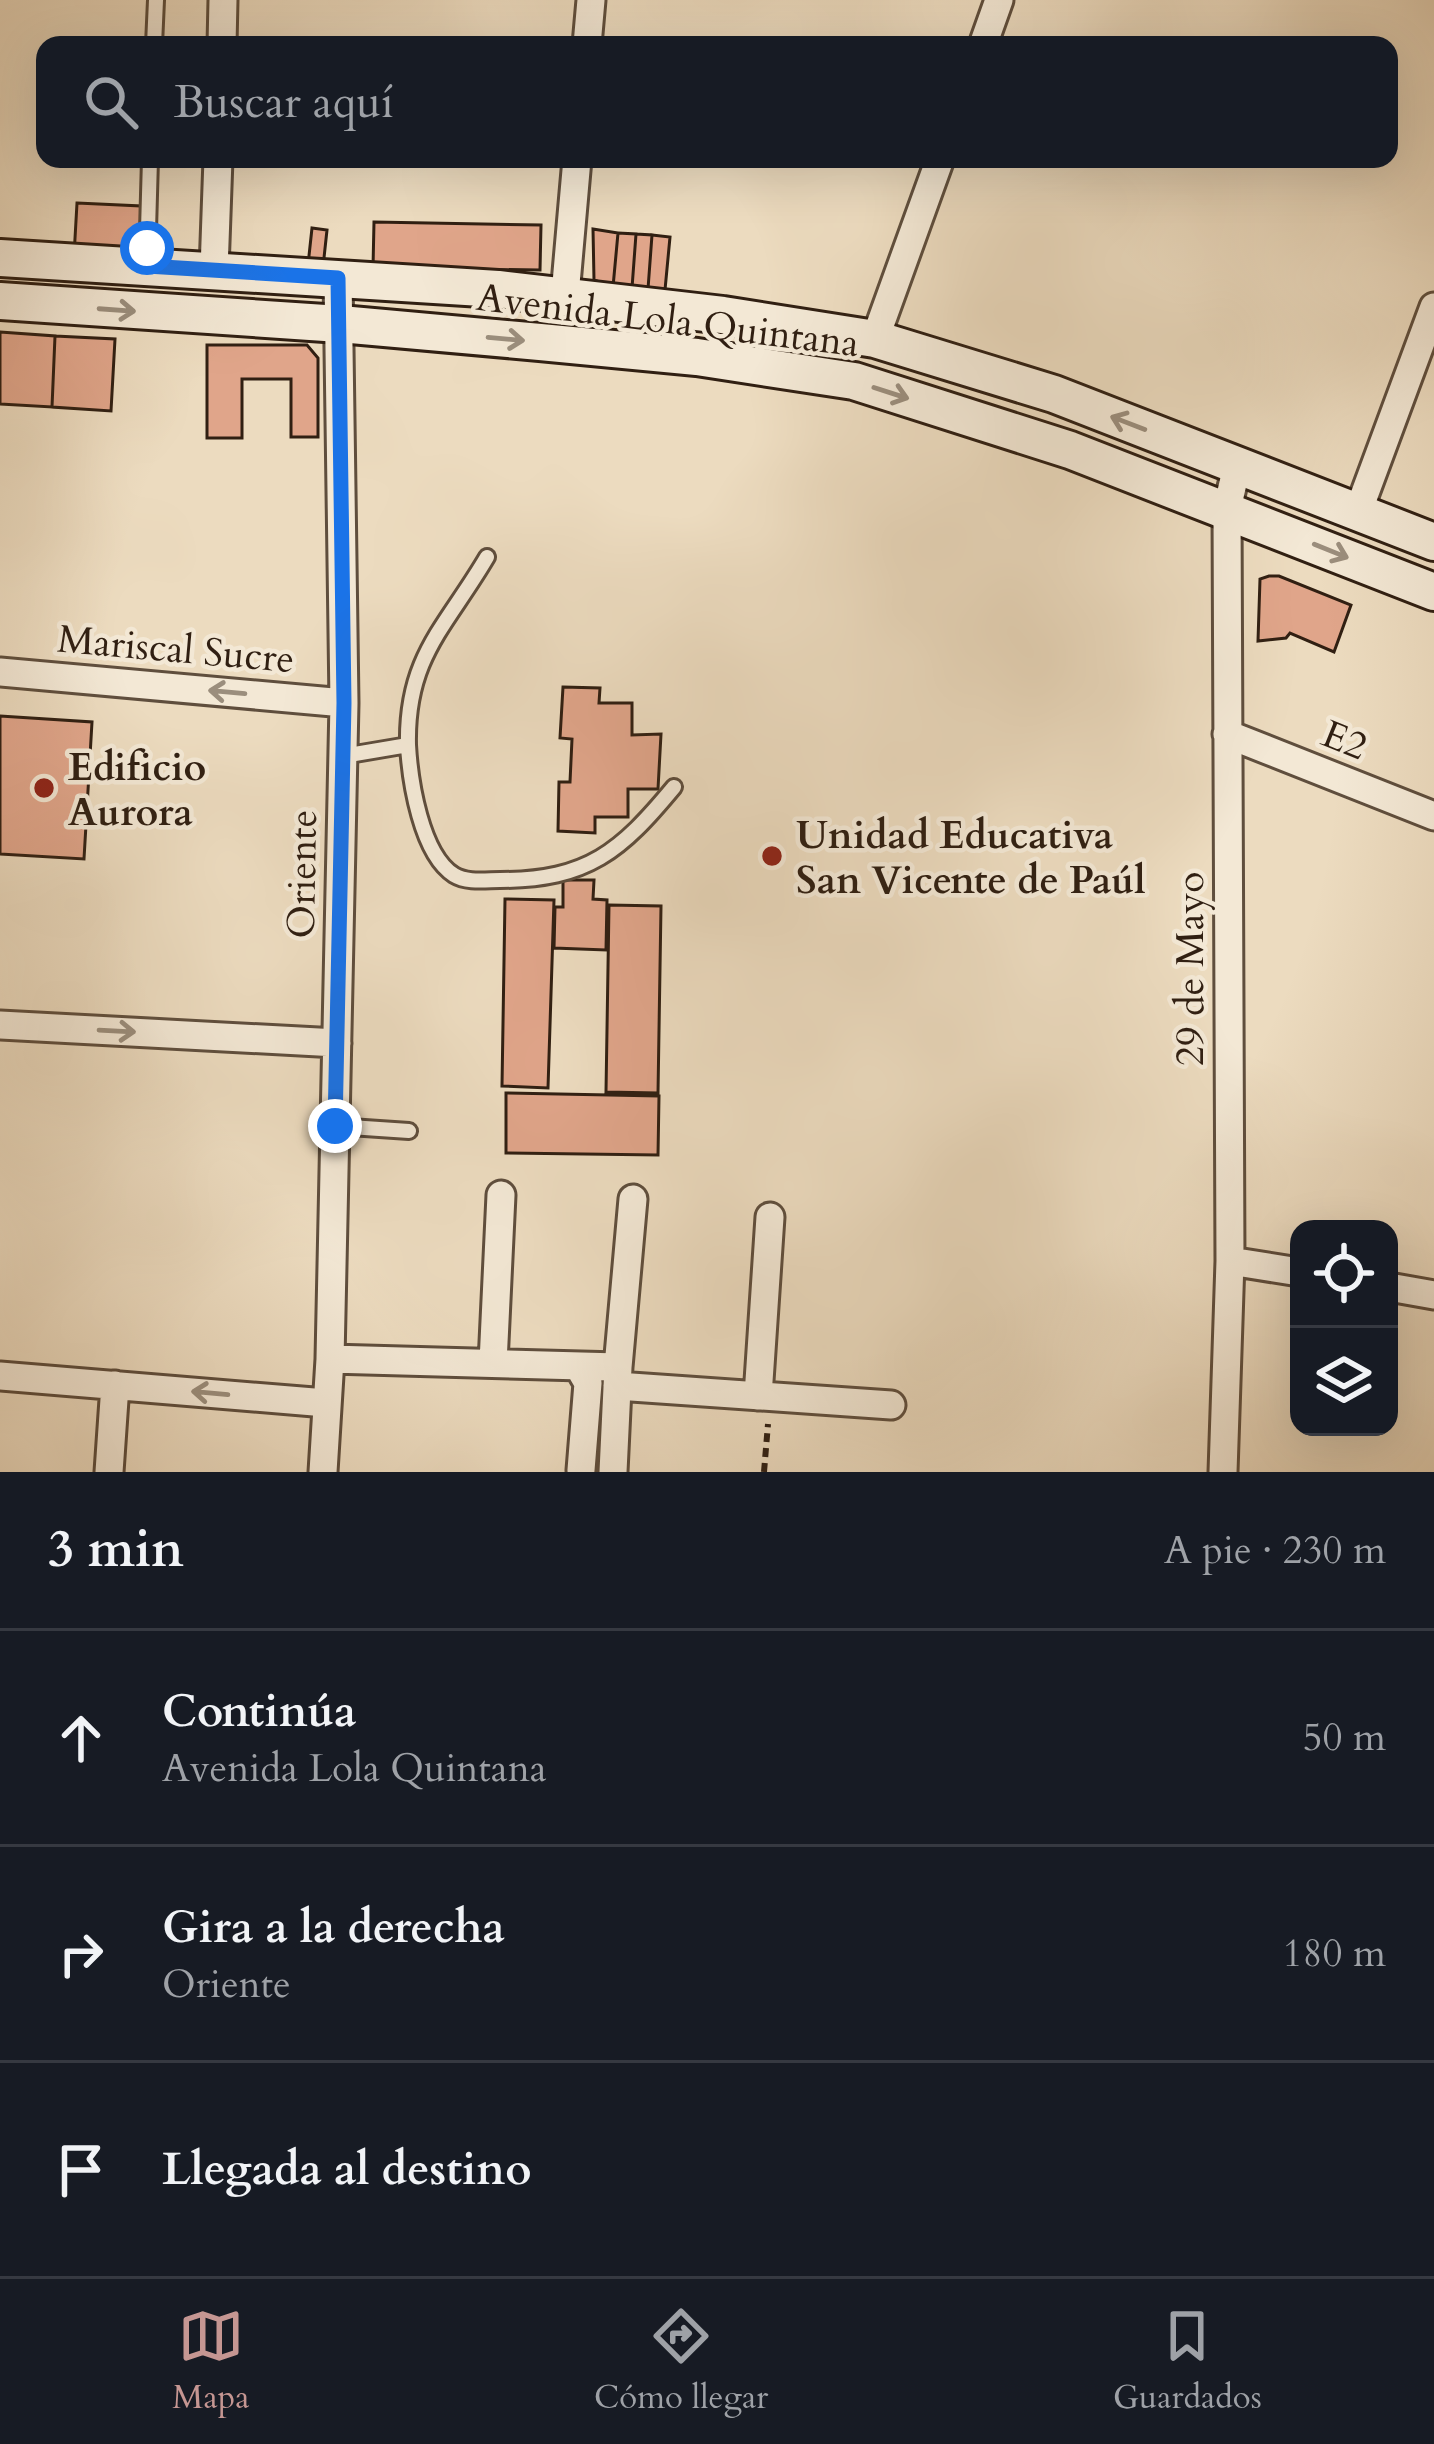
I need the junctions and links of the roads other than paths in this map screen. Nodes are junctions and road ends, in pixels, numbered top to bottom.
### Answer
1 (156, 0) edge
2 (223, 0) edge
3 (591, 0) edge
4 (999, 0) edge
5 (154, 36) edge
6 (222, 36) edge
7 (588, 36) edge
8 (985, 36) edge
9 (150, 168) edge
10 (218, 168) edge
11 (576, 168) edge
12 (937, 168) edge
13 (0, 258) edge
14 (147, 266) junction
15 (214, 270) junction
16 (338, 278) junction
17 (565, 295) junction
18 (0, 301) edge
19 (1434, 307) edge
20 (340, 324) junction
21 (875, 339) junction
22 (1237, 466) junction
23 (1228, 509) junction
24 (1358, 512) junction
25 (1434, 542) edge
26 (488, 557) dead end
27 (1434, 592) edge
28 (0, 671) edge
29 (344, 703) junction
30 (1227, 734) junction
31 (408, 745) junction
32 (343, 757) junction
33 (674, 787) dead end
34 (1434, 816) edge
35 (0, 1024) edge
36 (337, 1043) junction
37 (335, 1126) junction
38 (409, 1131) dead end
39 (501, 1195) dead end
40 (633, 1198) dead end
41 (770, 1217) dead end
42 (1230, 1261) junction
43 (1290, 1271) edge
44 (1398, 1288) edge
45 (1434, 1294) edge
46 (330, 1358) junction
47 (493, 1363) junction
48 (578, 1366) junction
49 (0, 1376) edge
50 (617, 1376) junction
51 (115, 1385) junction
52 (764, 1396) junction
53 (326, 1403) junction
54 (891, 1405) dead end
55 (581, 1470) edge
56 (110, 1472) edge
57 (323, 1472) edge
58 (614, 1472) edge
59 (1223, 1472) edge

1 - 5 lane
2 - 6 street
3 - 7 street
4 - 8 street
9 - 14 lane
10 - 15 street
11 - 17 street
12 - 21 street
13 - 14 main road, Avenida Lola Quintana
14 - 15 main road, Avenida Lola Quintana
15 - 16 main road, Avenida Lola Quintana
16 - 17 main road, Avenida Lola Quintana
16 - 20 street, Oriente
17 - 21 main road, Avenida Lola Quintana
18 -> 20 main road, Avenida Lola Quintana
19 - 24 street
20 -> 23 main road, Avenida Lola Quintana
20 - 29 street, Oriente
22 -> 21 main road, Avenida Lola Quintana
22 - 23 street, 29 de Mayo
22 - 24 main road, Avenida Lola Quintana
23 -> 27 main road, Avenida Lola Quintana
23 - 30 street, 29 de Mayo
24 - 25 main road, Avenida Lola Quintana
26 - 31 lane
29 -> 28 street, Mariscal Sucre
29 - 32 street, Oriente
30 - 34 street, E2
30 - 42 street, 29 de Mayo
31 - 32 lane
31 - 33 lane
32 - 36 street, Oriente
35 -> 36 street
36 - 37 street, Oriente
37 - 38 lane
37 - 46 street, Oriente
39 - 47 street
40 - 50 street
41 - 52 street
42 - 43 street
42 - 59 street, 29 de Mayo
44 - 45 street
46 - 47 street
46 - 53 street, Oriente
47 - 48 street
48 - 50 street
48 - 55 street
49 - 51 street
50 - 52 street
50 - 58 street
53 -> 51 street
51 - 56 street
52 - 54 street
53 - 57 street, Oriente

